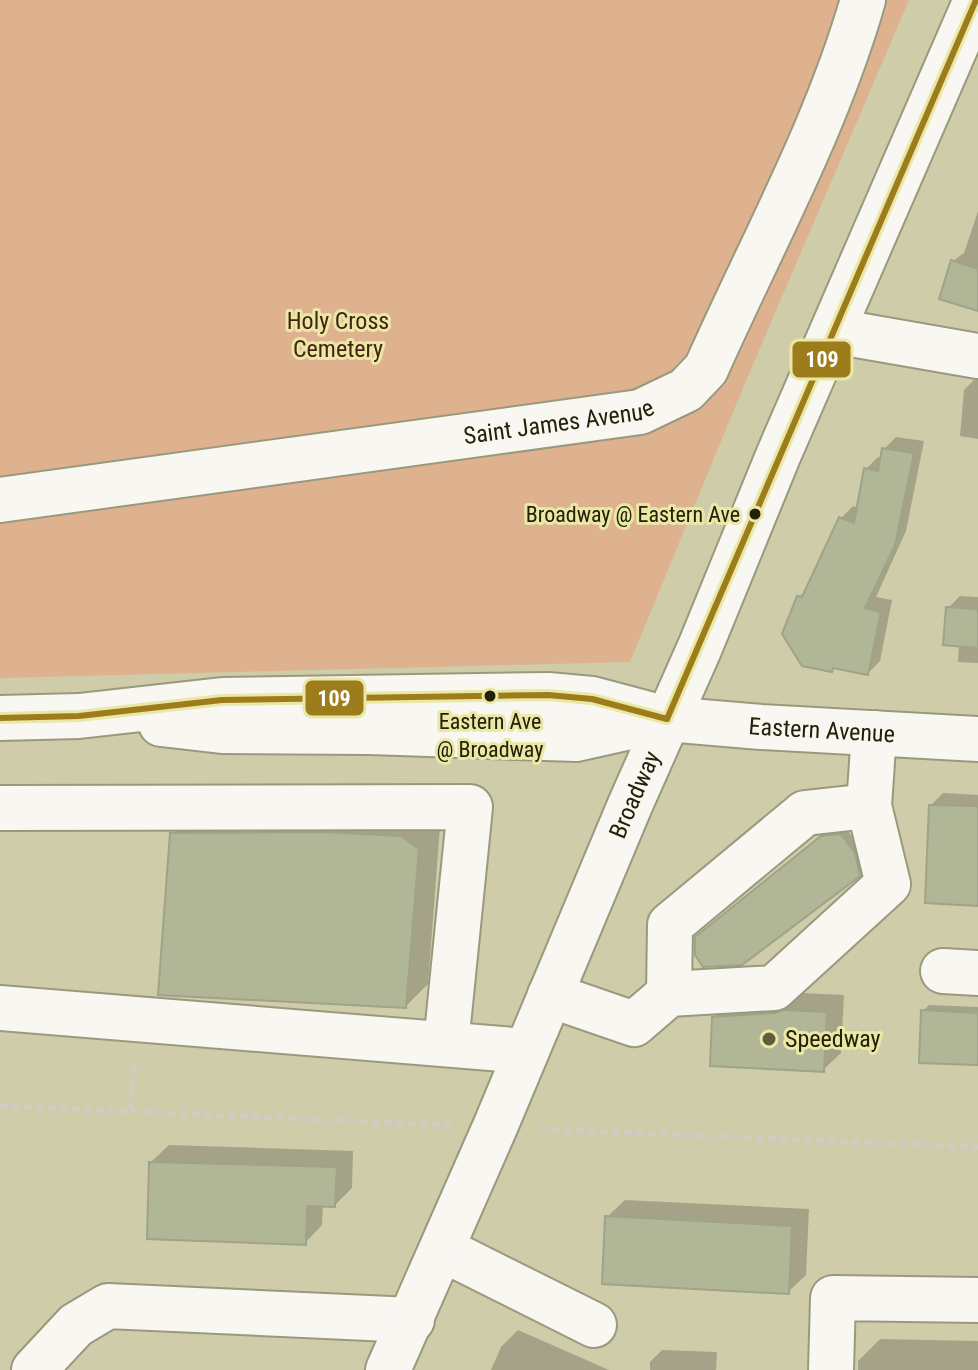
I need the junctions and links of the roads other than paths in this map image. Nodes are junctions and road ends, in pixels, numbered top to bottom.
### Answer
1 (863, 0) edge
2 (976, 0) edge
3 (834, 331) junction
4 (978, 356) edge
5 (0, 500) edge
6 (0, 718) edge
7 (667, 719) junction
8 (874, 733) junction
9 (978, 739) edge
10 (869, 806) junction
11 (0, 808) edge
12 (669, 994) junction
13 (550, 995) junction
14 (0, 1008) edge
15 (446, 1044) junction
16 (526, 1051) junction
17 (442, 1249) junction
18 (978, 1300) edge
19 (412, 1320) junction
20 (594, 1325) dead end
21 (34, 1370) edge
22 (388, 1370) edge
23 (831, 1370) edge

1 - 5 main road, Saint James Avenue
2 - 3 main road, Broadway
3 - 4 main road
3 - 7 main road, Broadway
6 - 7 main road, Eastern Avenue
7 - 8 main road, Eastern Avenue
7 - 13 main road, Broadway
8 - 9 main road, Eastern Avenue
8 - 10 main road
10 - 12 main road
10 - 12 main road
11 - 15 main road
12 - 13 main road
13 - 16 main road, Broadway
14 - 15 main road
15 - 16 main road
16 - 17 main road, Broadway
17 - 19 main road, Broadway
17 - 20 main road
18 - 23 main road
19 - 21 main road
19 - 22 main road, Broadway

